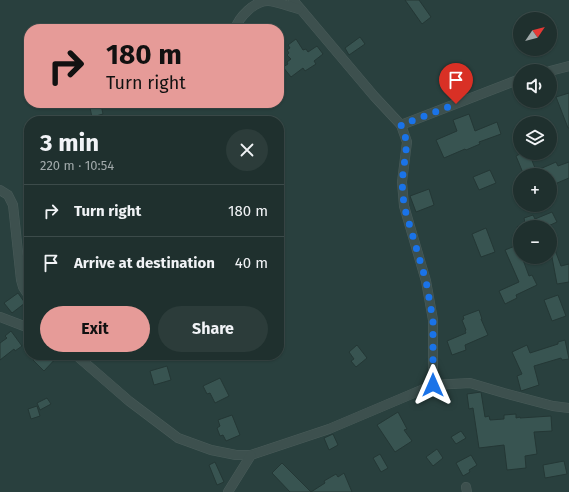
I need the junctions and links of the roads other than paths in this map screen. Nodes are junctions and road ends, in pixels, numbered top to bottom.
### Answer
1 (293, 0) edge
2 (299, 9) junction
3 (236, 24) edge
4 (569, 66) edge
5 (557, 69) edge
6 (513, 82) edge
7 (401, 125) junction
8 (0, 190) edge
9 (24, 288) edge
10 (0, 317) edge
11 (24, 326) edge
12 (82, 360) edge
13 (433, 385) junction
14 (569, 408) edge
15 (251, 455) junction
16 (228, 492) edge

1 - 2 street
2 - 3 street
2 - 7 street
4 - 5 street
6 - 7 street
7 - 13 street
8 - 9 street
10 - 11 street
12 - 15 street
13 - 14 street
13 - 15 street
15 - 16 street

